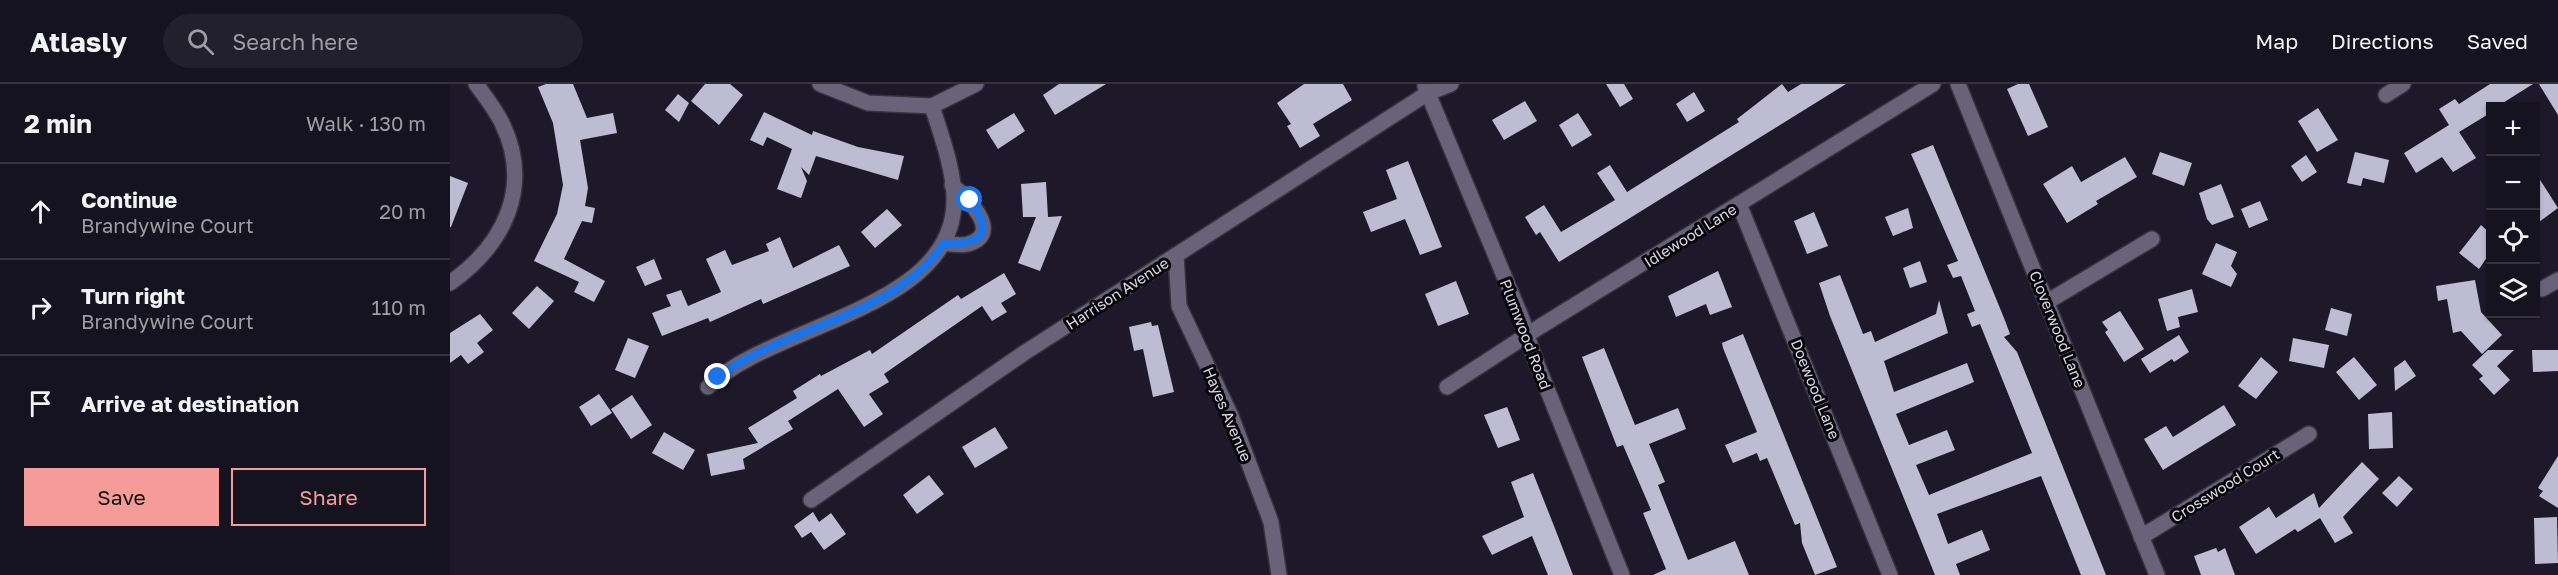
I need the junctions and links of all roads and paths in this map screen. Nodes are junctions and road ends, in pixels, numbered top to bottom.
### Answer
1 (476, 84) edge
2 (820, 84) edge
3 (976, 84) edge
4 (1451, 84) edge
5 (1933, 84) edge
6 (1958, 84) edge
7 (2403, 84) edge
8 (1426, 89) edge
9 (2386, 95) dead end
10 (932, 106) junction
11 (952, 185) junction
12 (1739, 204) junction
13 (2152, 239) dead end
14 (944, 243) junction
15 (1176, 255) junction
16 (2558, 280) edge
17 (450, 283) edge
18 (2541, 290) dead end
19 (2047, 302) junction
20 (1527, 335) junction
21 (708, 387) dead end
22 (1448, 387) dead end
23 (2309, 434) dead end
24 (811, 500) dead end
25 (2141, 537) junction
26 (1279, 575) edge
27 (1622, 575) edge
28 (1890, 575) edge
29 (2157, 575) edge

1 - 17 street
2 - 10 street
3 - 10 street
4 - 8 street, Harrison Avenue
5 - 12 street, Idlewood Lane
6 - 19 street, Cloverwood Lane
7 - 9 street
8 - 15 street, Harrison Avenue
8 - 20 street, Plumwood Road
10 - 11 street
11 - 14 street
11 - 14 street
12 - 20 street, Idlewood Lane
12 - 28 street, Doewood Lane
13 - 19 street
14 - 21 street
15 - 24 street, Harrison Avenue
15 - 26 street, Hayes Avenue
16 - 18 street
19 - 25 street, Cloverwood Lane
20 - 22 street, Idlewood Lane
20 - 27 street, Plumwood Road
23 - 25 street, Crosswood Court
25 - 29 street, Cloverwood Lane

